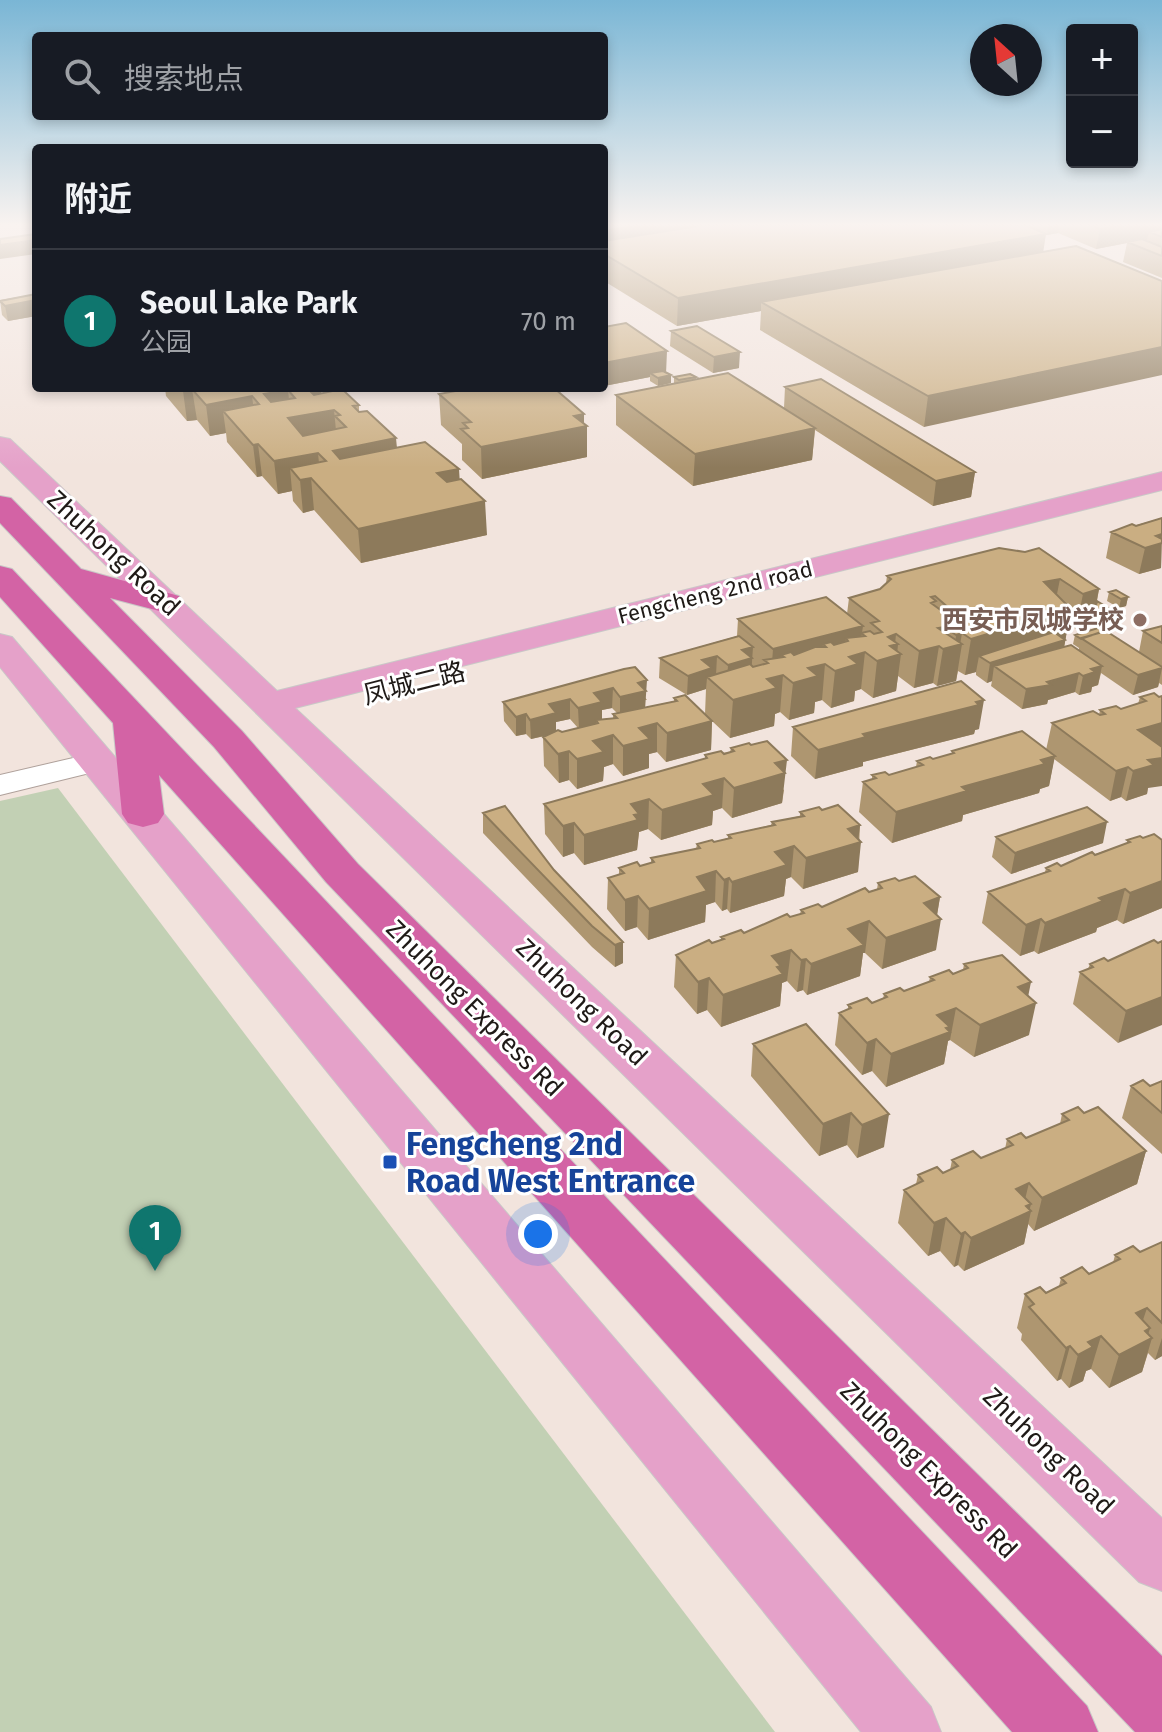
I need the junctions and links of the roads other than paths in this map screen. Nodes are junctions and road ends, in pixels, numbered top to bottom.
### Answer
1 (0, 445) edge
2 (1162, 481) edge
3 (1162, 493) edge
4 (0, 505) edge
5 (0, 576) edge
6 (70, 576) junction
7 (167, 603) junction
8 (0, 644) edge
9 (277, 710) junction
10 (116, 742) junction
11 (0, 785) edge
12 (1162, 1561) edge
13 (1162, 1707) edge
14 (906, 1732) edge
15 (1061, 1732) edge

1 - 7 main road, Zhuhong Road
2 - 9 main road, Fengcheng 2nd road
3 - 9 main road, 凤城二路
4 - 6 highway, Zhuhong Express Rd
5 - 10 highway, Zhuhong Express Rd
6 - 7 highway
6 - 13 highway, Zhuhong Express Rd
7 - 9 main road, Zhuhong Road
8 - 10 main road
9 - 12 main road, Zhuhong Road
10 - 11 street
10 - 14 main road
10 - 15 highway, Zhuhong Express Rd

